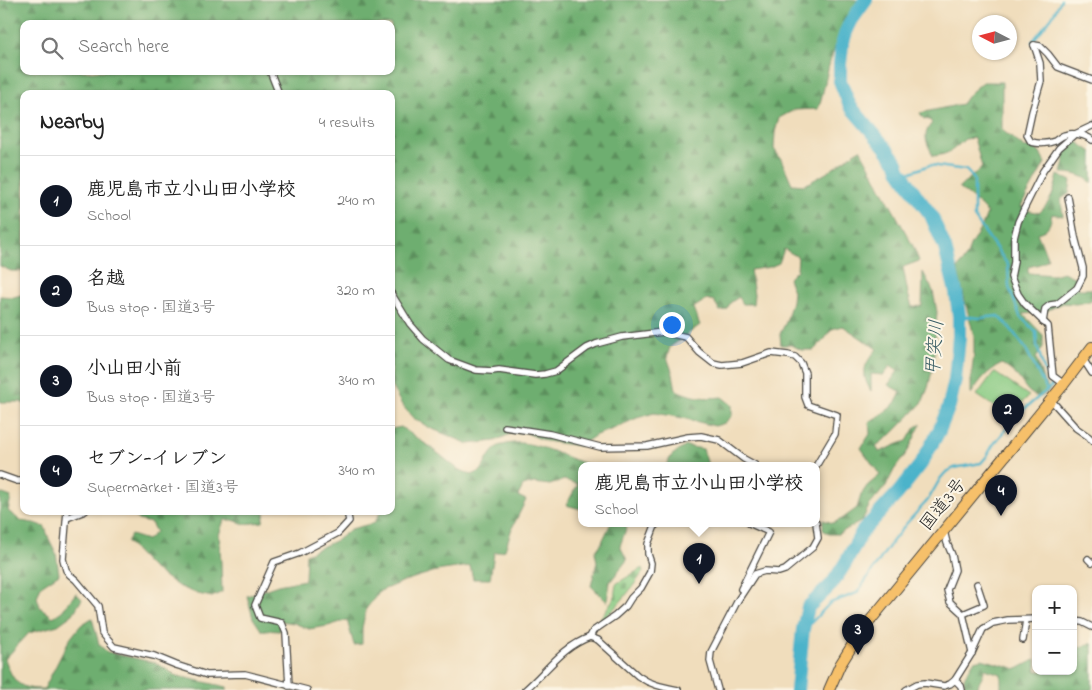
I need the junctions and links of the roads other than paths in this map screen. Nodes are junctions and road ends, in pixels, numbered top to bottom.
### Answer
1 (272, 75) edge
2 (1092, 80) edge
3 (277, 90) edge
4 (1092, 126) edge
5 (1075, 134) junction
6 (1092, 140) edge
7 (1068, 198) dead end
8 (395, 300) edge
9 (1044, 322) junction
10 (1092, 347) edge
11 (1083, 358) junction
12 (1092, 373) edge
13 (1064, 384) junction
14 (1051, 400) junction
15 (505, 427) dead end
16 (1092, 441) edge
17 (750, 462) edge
18 (818, 462) edge
19 (0, 475) edge
20 (20, 481) edge
21 (67, 515) edge
22 (348, 515) edge
23 (654, 527) edge
24 (758, 527) edge
25 (817, 527) edge
26 (944, 531) junction
27 (977, 584) dead end
28 (738, 600) junction
29 (963, 614) junction
30 (1032, 619) edge
31 (1026, 620) junction
32 (1077, 621) edge
33 (1092, 627) edge
34 (1016, 632) dead end
35 (1024, 633) junction
36 (590, 637) junction
37 (1023, 640) dead end
38 (972, 653) junction
39 (956, 680) junction
40 (289, 686) junction
41 (306, 690) edge
42 (525, 690) edge
43 (678, 690) edge
44 (718, 690) edge
45 (830, 690) edge
46 (906, 690) edge
47 (962, 690) edge

1 - 3 street
2 - 5 street
4 - 5 street
5 - 6 street
5 - 9 street
7 - 9 street
8 - 18 street
9 - 13 street
10 - 11 highway, 国道3号
11 - 12 street
11 - 13 highway, 国道3号
13 - 14 highway, 国道3号
14 - 16 street
14 - 26 highway, 国道3号
15 - 17 street
19 - 20 street
21 - 40 street
22 - 40 street
23 - 36 street
24 - 28 street
25 - 28 street
26 - 29 street
26 - 45 highway, 国道3号
27 - 29 street
28 - 44 street
29 - 38 street
30 - 31 street
31 - 35 street
31 - 38 street
32 - 33 street
34 - 35 street
35 - 37 street
36 - 42 street
36 - 43 street
38 - 39 street
39 - 46 street
39 - 47 street
40 - 41 street

